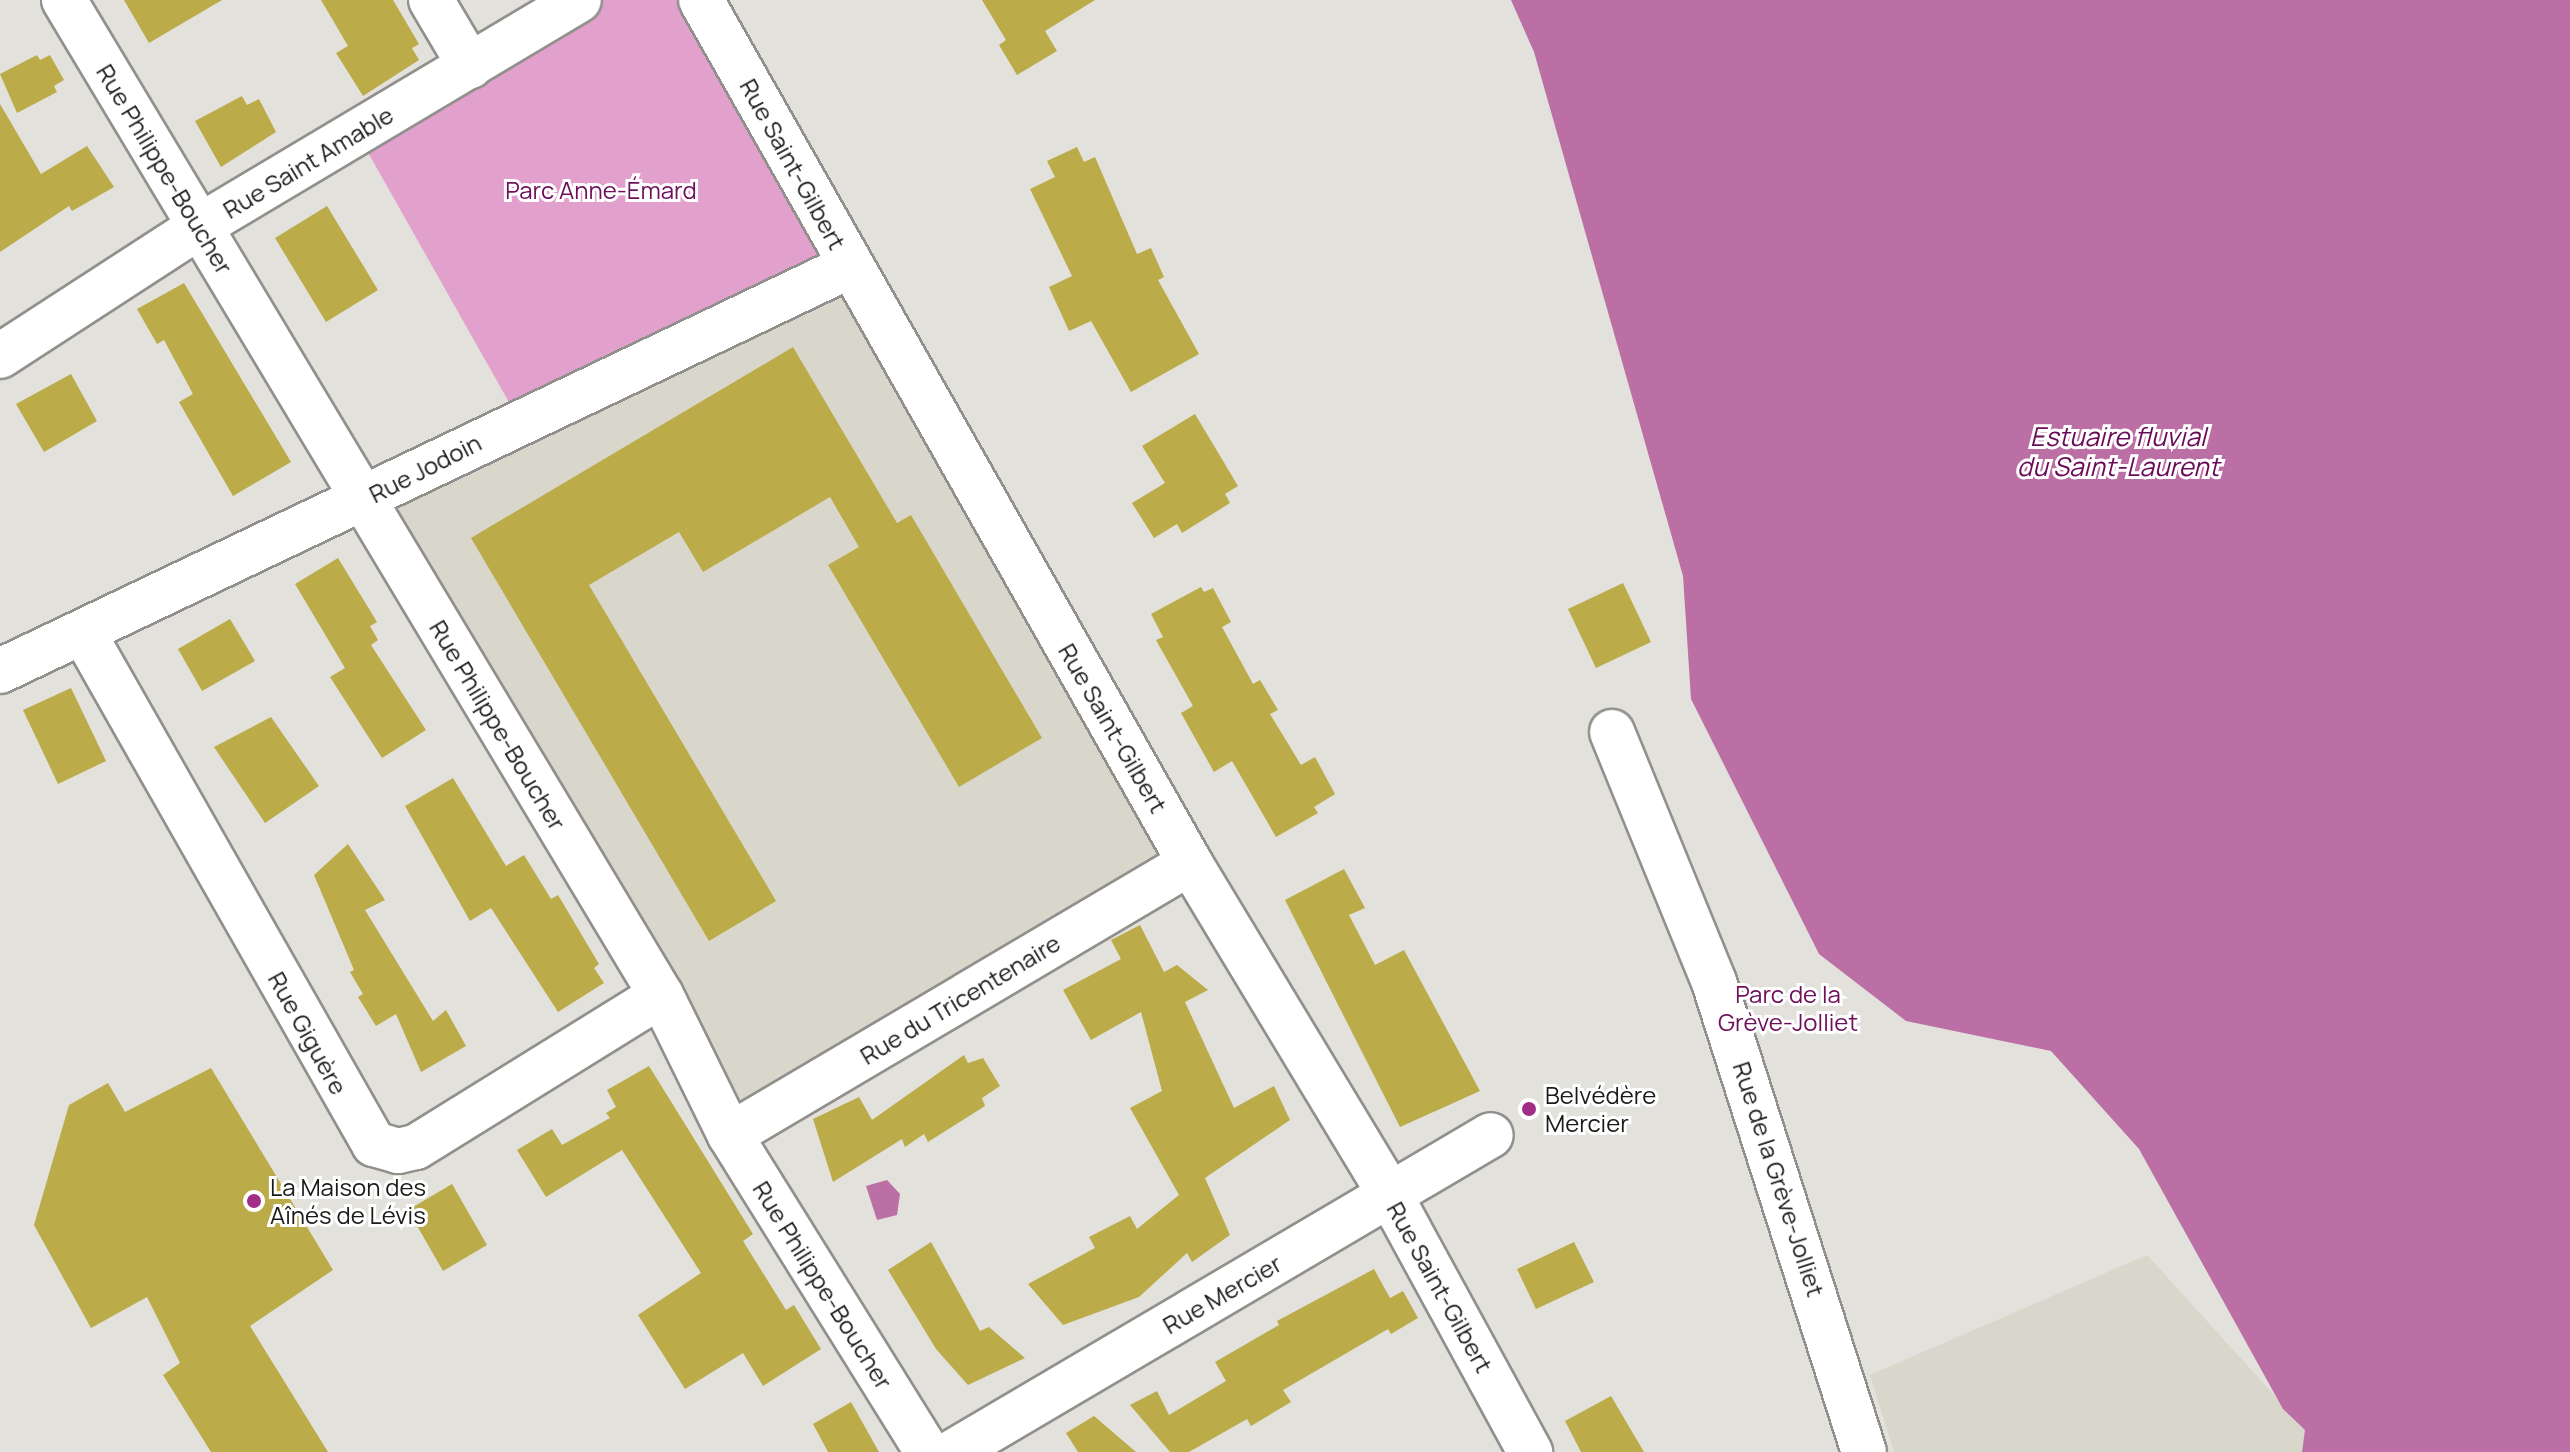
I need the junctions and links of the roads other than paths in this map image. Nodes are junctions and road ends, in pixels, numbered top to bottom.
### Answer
1 (64, 0) edge
2 (431, 0) edge
3 (579, 0) edge
4 (701, 0) edge
5 (470, 66) junction
6 (200, 226) junction
7 (850, 266) junction
8 (0, 356) edge
9 (363, 500) junction
10 (83, 632) junction
11 (0, 671) edge
12 (1612, 732) dead end
13 (1190, 863) junction
14 (661, 995) junction
15 (730, 1135) junction
16 (1491, 1135) dead end
17 (1390, 1195) junction
18 (927, 1452) edge
19 (953, 1452) edge
20 (1530, 1452) edge
21 (1864, 1452) edge

1 - 6 street, Rue Philippe-Boucher
2 - 5 street
3 - 5 street, Rue Saint Amable
4 - 7 street, Rue Saint-Gilbert
5 - 6 street, Rue Saint Amable
6 - 8 street, Rue Saint Amable
6 - 9 street, Rue Philippe-Boucher
7 - 9 street, Rue Jodoin
7 - 13 street, Rue Saint-Gilbert
9 - 10 street, Rue Jodoin
9 - 14 street, Rue Philippe-Boucher
10 - 11 street, Rue Jodoin
10 - 14 street, Rue Giguère
12 - 21 street, Rue de la Grève-Jolliet
13 - 15 street, Rue du Tricentenaire
13 - 17 street, Rue Saint-Gilbert
14 - 15 street, Rue Philippe-Boucher
15 - 18 street, Rue Philippe-Boucher
16 - 17 street, Rue Mercier
17 - 19 street, Rue Mercier
17 - 20 street, Rue Saint-Gilbert

